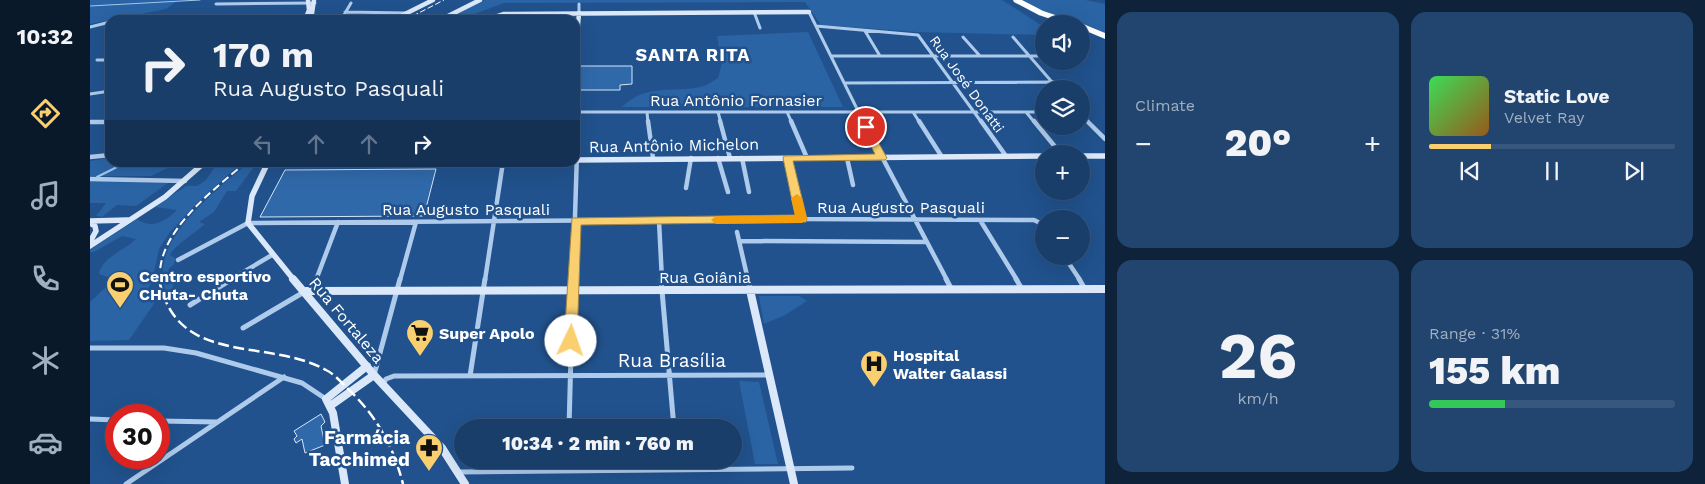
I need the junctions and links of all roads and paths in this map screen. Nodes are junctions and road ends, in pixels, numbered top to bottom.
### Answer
1 (433, 0) edge
2 (480, 0) edge
3 (1016, 0) edge
4 (308, 2) edge
5 (314, 2) edge
6 (351, 3) dead end
7 (216, 4) dead end
8 (579, 4) dead end
9 (345, 12) junction
10 (754, 12) junction
11 (808, 12) joint
12 (407, 13) junction
13 (579, 13) junction
14 (306, 15) edge
15 (312, 15) edge
16 (344, 15) edge
17 (403, 15) edge
18 (450, 15) edge
19 (499, 15) edge
20 (1044, 15) edge
21 (105, 23) edge
22 (816, 26) junction
23 (90, 27) edge
24 (760, 28) dead end
25 (1090, 30) edge
26 (864, 31) junction
27 (1105, 36) edge
28 (964, 37) dead end
29 (1013, 37) dead end
30 (831, 56) junction
31 (880, 56) junction
32 (932, 56) junction
33 (980, 56) junction
34 (1029, 56) junction
35 (1035, 56) edge
36 (98, 60) dead end
37 (105, 60) edge
38 (1051, 80) edge
39 (1035, 82) edge
40 (844, 83) junction
41 (952, 83) junction
42 (105, 92) edge
43 (90, 94) edge
44 (580, 112) edge
45 (647, 112) junction
46 (718, 112) junction
47 (787, 112) junction
48 (858, 112) junction
49 (914, 112) junction
50 (972, 112) junction
51 (1026, 112) junction
52 (1035, 112) edge
53 (90, 122) edge
54 (105, 122) edge
55 (1090, 124) edge
56 (1105, 139) edge
57 (1054, 145) edge
58 (105, 156) edge
59 (1006, 156) junction
60 (1035, 156) edge
61 (1090, 156) edge
62 (1105, 156) edge
63 (942, 157) junction
64 (90, 158) edge
65 (653, 158) junction
66 (691, 158) junction
67 (718, 158) junction
68 (730, 158) junction
69 (742, 158) junction
70 (788, 158) junction
71 (807, 158) junction
72 (847, 158) junction
73 (882, 158) junction
74 (580, 160) edge
75 (200, 167) edge
76 (265, 167) edge
77 (502, 167) edge
78 (576, 167) edge
79 (90, 180) edge
80 (186, 180) junction
81 (853, 185) dead end
82 (686, 188) dead end
83 (728, 192) dead end
84 (749, 192) dead end
85 (802, 219) junction
86 (915, 219) junction
87 (129, 220) junction
88 (980, 220) junction
89 (1035, 220) edge
90 (576, 221) junction
91 (659, 221) junction
92 (90, 222) edge
93 (338, 222) junction
94 (416, 222) junction
95 (496, 222) junction
96 (248, 223) junction
97 (737, 232) dead end
98 (740, 241) junction
99 (90, 242) edge
100 (927, 242) junction
101 (90, 246) edge
102 (272, 255) junction
103 (178, 260) dead end
104 (1069, 265) edge
105 (950, 288) junction
106 (1022, 289) junction
107 (1084, 289) junction
108 (1105, 289) edge
109 (573, 290) junction
110 (750, 290) junction
111 (309, 291) junction
112 (396, 291) junction
113 (484, 291) junction
114 (662, 291) junction
115 (190, 305) dead end
116 (243, 328) dead end
117 (90, 348) edge
118 (367, 366) junction
119 (670, 374) junction
120 (569, 375) junction
121 (771, 375) junction
122 (375, 376) junction
123 (393, 376) junction
124 (470, 376) junction
125 (284, 377) junction
126 (383, 384) junction
127 (328, 403) junction
128 (90, 419) edge
129 (569, 419) edge
130 (673, 419) edge
131 (105, 420) edge
132 (170, 421) edge
133 (218, 422) junction
134 (852, 468) dead end
135 (791, 469) junction
136 (568, 470) joint
137 (677, 470) joint
138 (459, 472) junction
139 (126, 484) edge
140 (346, 484) edge
141 (465, 484) edge
142 (794, 484) edge

1 - 12 street
2 - 18 street
3 - 20 highway
4 - 5 street
4 - 7 street
4 - 14 street
5 - 15 street
6 - 9 street
8 - 13 street
9 - 12 street
9 - 16 street
10 - 11 street
10 - 13 street
10 - 24 street
11 - 22 street
12 - 17 street
13 - 19 street
21 - 23 street
22 - 26 street, Rua José Donatti
22 - 30 street
25 - 27 highway
26 - 31 street
26 - 32 street, Rua José Donatti
28 - 33 street
29 - 34 street
30 - 31 street
30 - 40 street
31 - 32 street
32 - 33 street
32 - 41 street, Rua José Donatti
33 - 34 street
34 - 35 street
34 - 38 street
36 - 37 street
39 - 41 street
40 - 41 street
40 - 48 street
41 - 50 street, Rua José Donatti
42 - 43 street
44 - 45 street, Rua Antônio Fornasier
45 - 46 street, Rua Antônio Fornasier
45 - 65 street
46 - 47 street, Rua Antônio Fornasier
46 - 68 street
47 - 48 street, Rua Antônio Fornasier
47 - 71 street
48 - 49 street, Rua Antônio Fornasier
48 - 73 street
49 - 50 street, Rua Antônio Fornasier
49 - 63 street
50 - 51 street, Rua Antônio Fornasier
50 - 59 street, Rua José Donatti
51 - 52 street, Rua Antônio Fornasier
51 - 57 street
53 - 54 street
55 - 56 street
58 - 64 street
59 - 60 street, Rua Antônio Michelon
59 - 63 street, Rua Antônio Michelon
61 - 62 street
63 - 73 street, Rua Antônio Michelon
65 - 66 street, Rua Antônio Michelon
65 - 74 street, Rua Antônio Michelon
66 - 67 street, Rua Antônio Michelon
66 - 82 street
67 - 68 street, Rua Antônio Michelon
67 - 83 street
68 - 69 street, Rua Antônio Michelon
69 - 70 street, Rua Antônio Michelon
69 - 84 street
70 - 71 street, Rua Antônio Michelon
70 - 85 street
71 - 72 street, Rua Antônio Michelon
72 - 73 street, Rua Antônio Michelon
72 - 81 street
73 - 86 street
75 - 80 street
76 - 96 street
77 - 95 street
78 - 90 street
79 - 80 street
80 - 87 street
85 - 86 street, Rua Augusto Pasquali
85 - 91 street, Rua Augusto Pasquali
86 - 88 street, Rua Augusto Pasquali
86 - 100 street
87 - 92 street
87 - 101 street
88 - 89 street, Rua Augusto Pasquali
88 - 106 street
90 - 91 street, Rua Augusto Pasquali
90 - 95 street, Rua Augusto Pasquali
90 - 109 street
91 - 114 street
92 - 99 street
93 - 94 street, Rua Augusto Pasquali
93 - 96 street, Rua Augusto Pasquali
93 - 111 street
94 - 95 street, Rua Augusto Pasquali
94 - 112 street
95 - 113 street
96 - 102 street, Rua Fortaleza
96 - 103 street
97 - 98 street
98 - 100 street
98 - 110 street
100 - 105 street
102 - 111 street, Rua Fortaleza
102 - 115 street
104 - 107 street
105 - 106 street, Rua Goiânia
105 - 110 street, Rua Goiânia
106 - 107 street, Rua Goiânia
107 - 108 street, Rua Goiânia
109 - 113 street, Rua Goiânia
109 - 114 street, Rua Goiânia
109 - 120 street
110 - 114 street, Rua Goiânia
110 - 121 street
111 - 112 street, Rua Goiânia
111 - 116 street
111 - 118 street, Rua Fortaleza
112 - 113 street, Rua Goiânia
112 - 122 street
113 - 124 street
114 - 119 street
117 - 125 street
118 - 122 street, Rua Fortaleza
118 - 127 street
119 - 120 street, Rua Brasília
119 - 121 street, Rua Brasília
119 - 130 street
120 - 124 street, Rua Brasília
120 - 129 street
121 - 135 street
122 - 123 street, Rua Brasília
122 - 126 street, Rua Fortaleza
122 - 127 street
123 - 124 street, Rua Brasília
123 - 126 street
125 - 127 street
125 - 133 street
126 - 138 street, Rua Fortaleza
127 - 140 street
128 - 131 street
132 - 133 street
133 - 139 street
134 - 135 street
135 - 137 street
135 - 142 street
136 - 137 street
136 - 138 street
138 - 141 street, Rua Fortaleza

